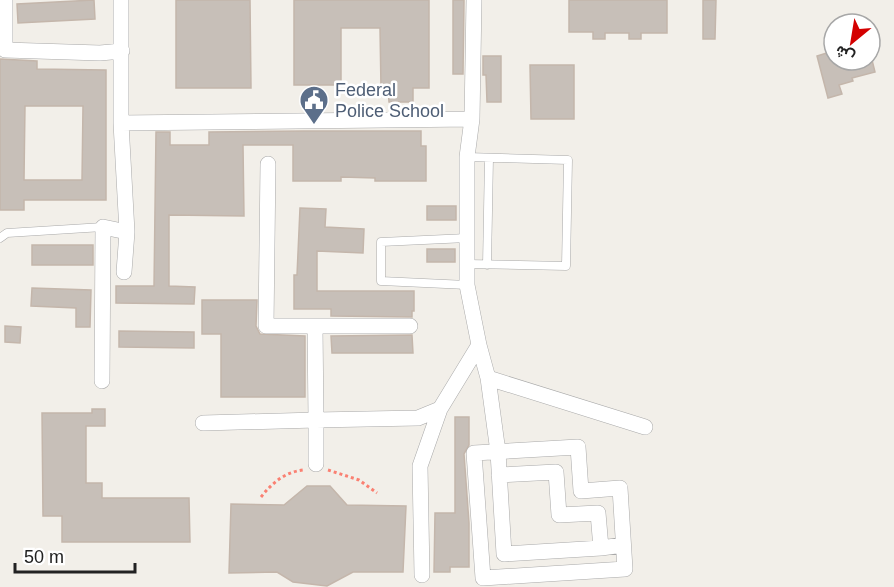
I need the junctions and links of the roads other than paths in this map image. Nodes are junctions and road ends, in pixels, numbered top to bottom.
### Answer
1 (5, 0) edge
2 (121, 0) edge
3 (474, 0) edge
4 (122, 51) junction
5 (472, 119) junction
6 (121, 123) junction
7 (467, 158) junction
8 (489, 158) junction
9 (268, 164) dead end
10 (103, 227) junction
11 (127, 232) junction
12 (0, 238) edge
13 (467, 238) junction
14 (467, 264) junction
15 (487, 265) junction
16 (124, 272) dead end
17 (467, 285) junction
18 (315, 326) junction
19 (410, 326) dead end
20 (479, 345) junction
21 (488, 378) junction
22 (102, 381) dead end
23 (440, 409) junction
24 (316, 420) junction
25 (203, 423) dead end
26 (645, 427) dead end
27 (498, 452) junction
28 (317, 467) road end
29 (499, 476) junction
30 (623, 545) junction
31 (601, 548) junction
32 (422, 575) dead end

1 - 4 street
2 - 4 street
3 - 5 street
4 - 6 street
5 - 6 street
5 - 7 street
6 - 11 street
7 - 8 lane
7 - 13 street
8 - 15 lane
8 - 15 lane
9 - 18 street
10 - 11 street
10 - 12 lane
10 - 22 street
11 - 16 street
13 - 14 street
13 - 17 lane
14 - 15 lane
14 - 17 street
17 - 20 street
18 - 19 street
18 - 24 street
20 - 21 street
20 - 23 street
21 - 26 street
21 - 27 street
23 - 24 street
23 - 32 street
24 - 25 street
24 - 28 street
27 - 29 street
27 - 30 street
27 - 30 street
29 - 31 street
29 - 31 street
30 - 31 street

